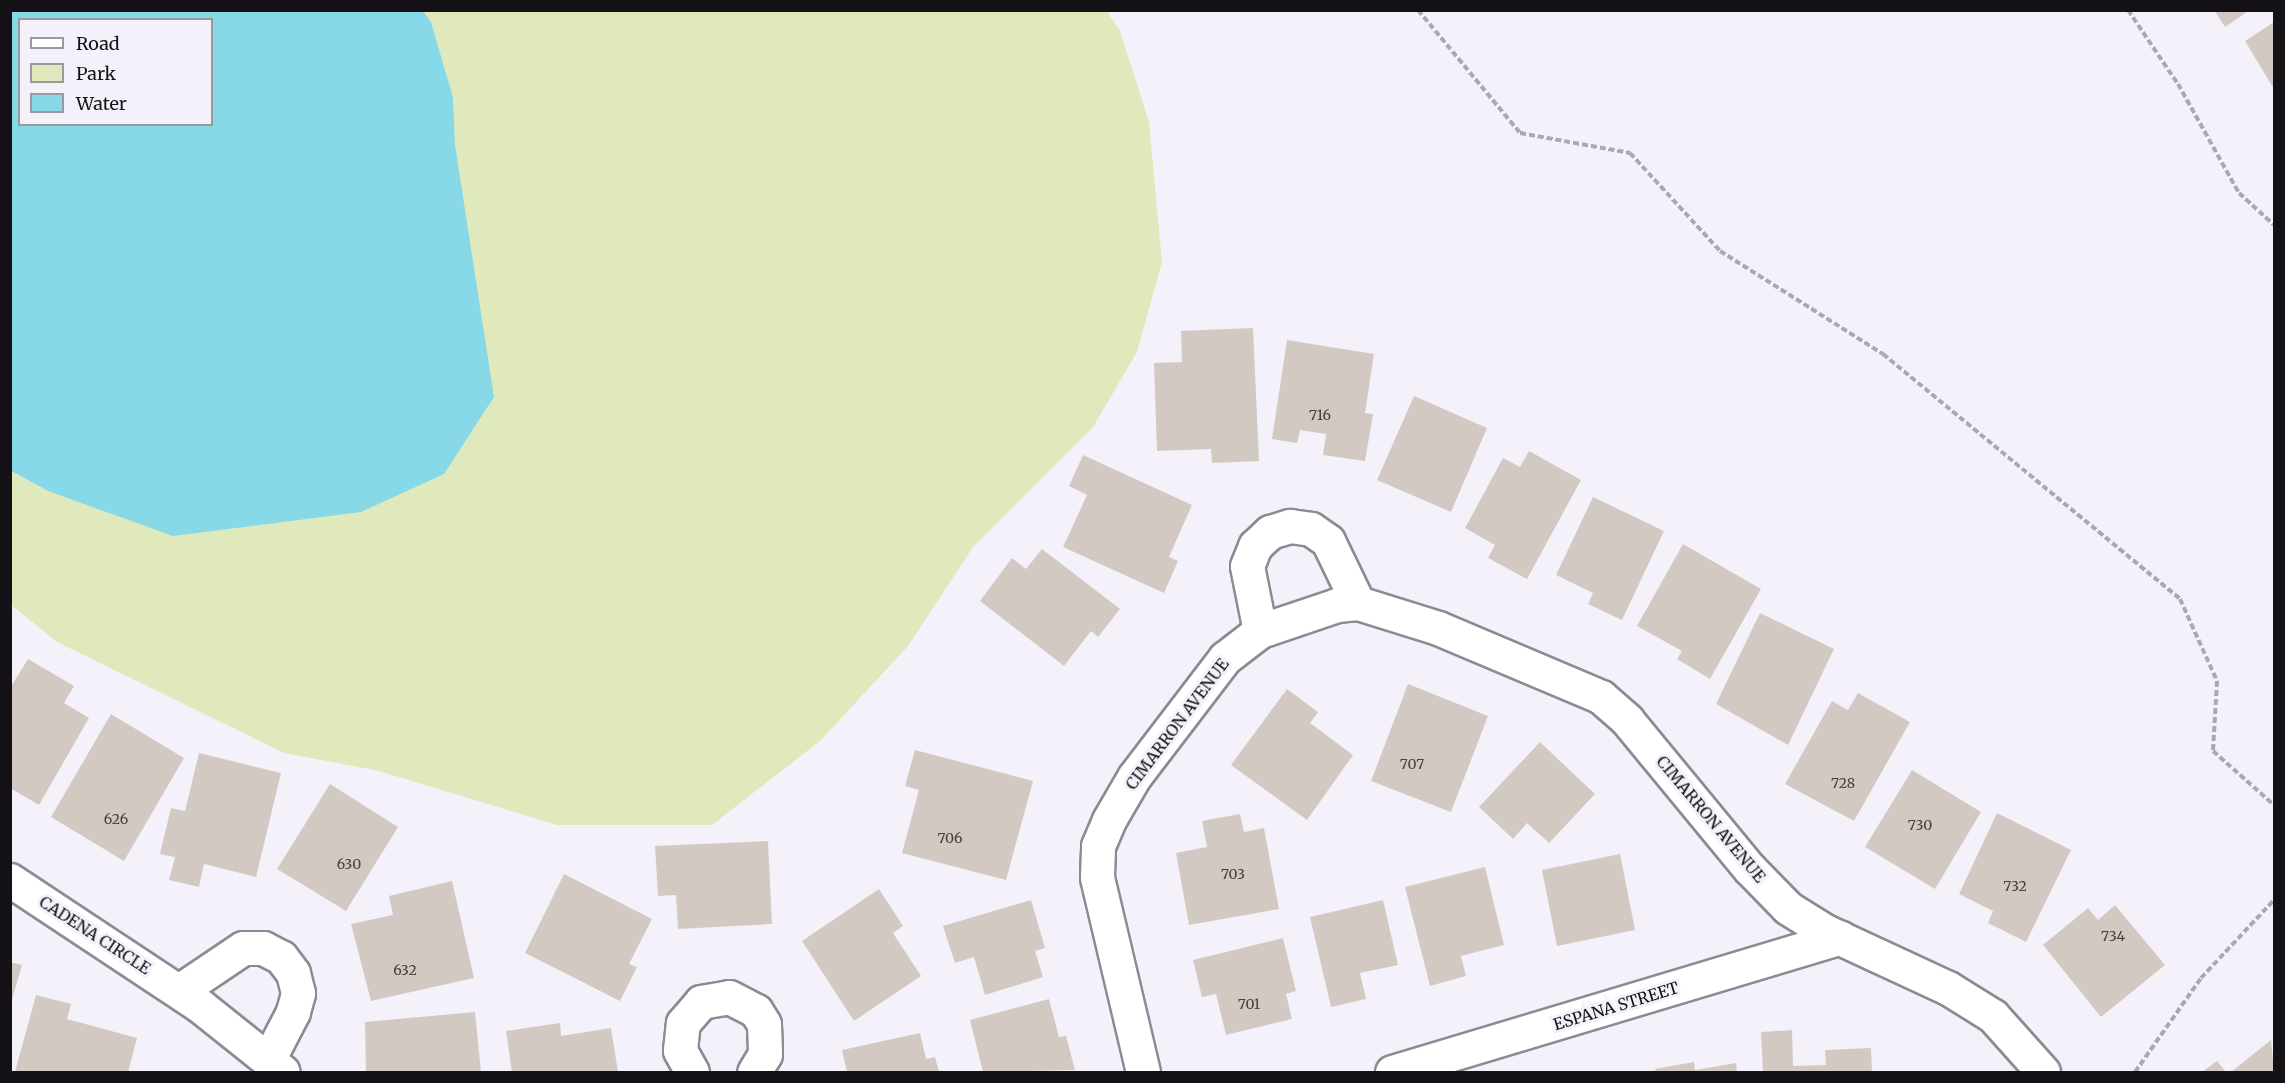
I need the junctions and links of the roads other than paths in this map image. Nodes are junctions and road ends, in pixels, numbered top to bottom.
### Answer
1 (1358, 603) junction
2 (1260, 631) junction
3 (10, 880) edge
4 (1840, 938) junction
5 (179, 991) junction
6 (276, 1066) edge
7 (692, 1072) edge
8 (754, 1072) edge
9 (1143, 1072) edge
10 (1392, 1072) edge
11 (2043, 1072) edge

1 - 2 street, CIMARRON AVENUE
1 - 2 street
1 - 4 street, CIMARRON AVENUE
2 - 9 street, CIMARRON AVENUE
3 - 5 street, CADENA CIRCLE
4 - 10 street, ESPANA STREET
4 - 11 street, CIMARRON AVENUE
5 - 6 street, CADENA CIRCLE
5 - 6 street, CADENA CIRCLE
7 - 8 street

